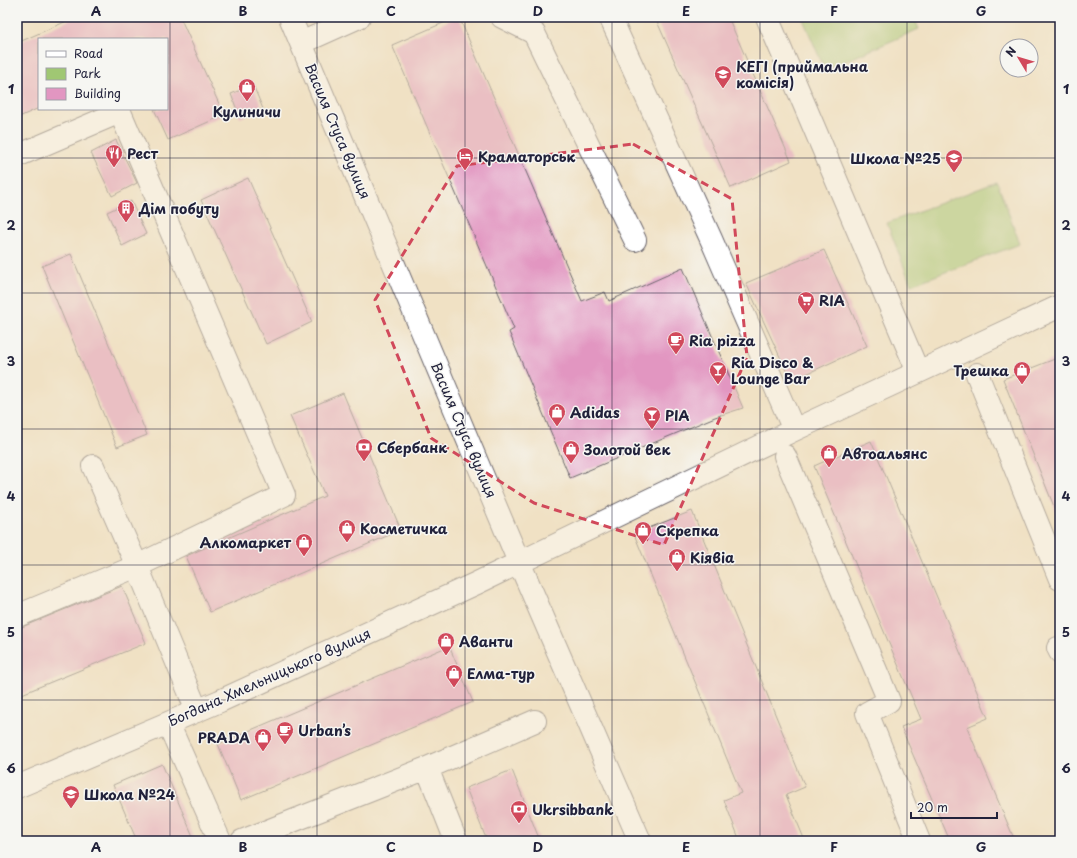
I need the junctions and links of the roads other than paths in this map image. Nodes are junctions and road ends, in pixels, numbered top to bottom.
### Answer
1 (290, 17) edge
2 (359, 17) edge
3 (502, 17) edge
4 (610, 17) edge
5 (766, 17) edge
6 (301, 43) junction
7 (17, 156) edge
8 (635, 240) dead end
9 (1060, 306) edge
10 (918, 372) junction
11 (977, 374) dead end
12 (794, 430) junction
13 (786, 456) dead end
14 (93, 466) dead end
15 (519, 562) junction
16 (137, 566) junction
17 (1060, 579) edge
18 (17, 616) edge
19 (1060, 648) edge
20 (1060, 652) edge
21 (197, 711) junction
22 (535, 721) dead end
23 (168, 723) junction
24 (427, 768) junction
25 (17, 788) edge
26 (220, 841) edge
27 (242, 841) edge
28 (456, 841) edge
29 (640, 841) edge
30 (918, 841) edge

1 - 6 street, Василя Стуса вулиця
2 - 6 street
3 - 8 street
4 - 12 street
5 - 10 street
6 - 15 street, Василя Стуса вулиця
7 - 16 street
9 - 10 street, Богдана Хмельницького вулиця
10 - 12 street, Богдана Хмельницького вулиця
11 - 17 street
12 - 15 street, Богдана Хмельницького вулиця
13 - 30 street
14 - 16 street
15 - 21 street, Богдана Хмельницького вулиця
15 - 29 street, Василя Стуса вулиця
16 - 18 street
16 - 21 street
19 - 20 street
21 - 23 street, Богдана Хмельницького вулиця
22 - 24 street
23 - 25 street, Богдана Хмельницького вулиця
23 - 26 street
24 - 27 street
24 - 28 street

